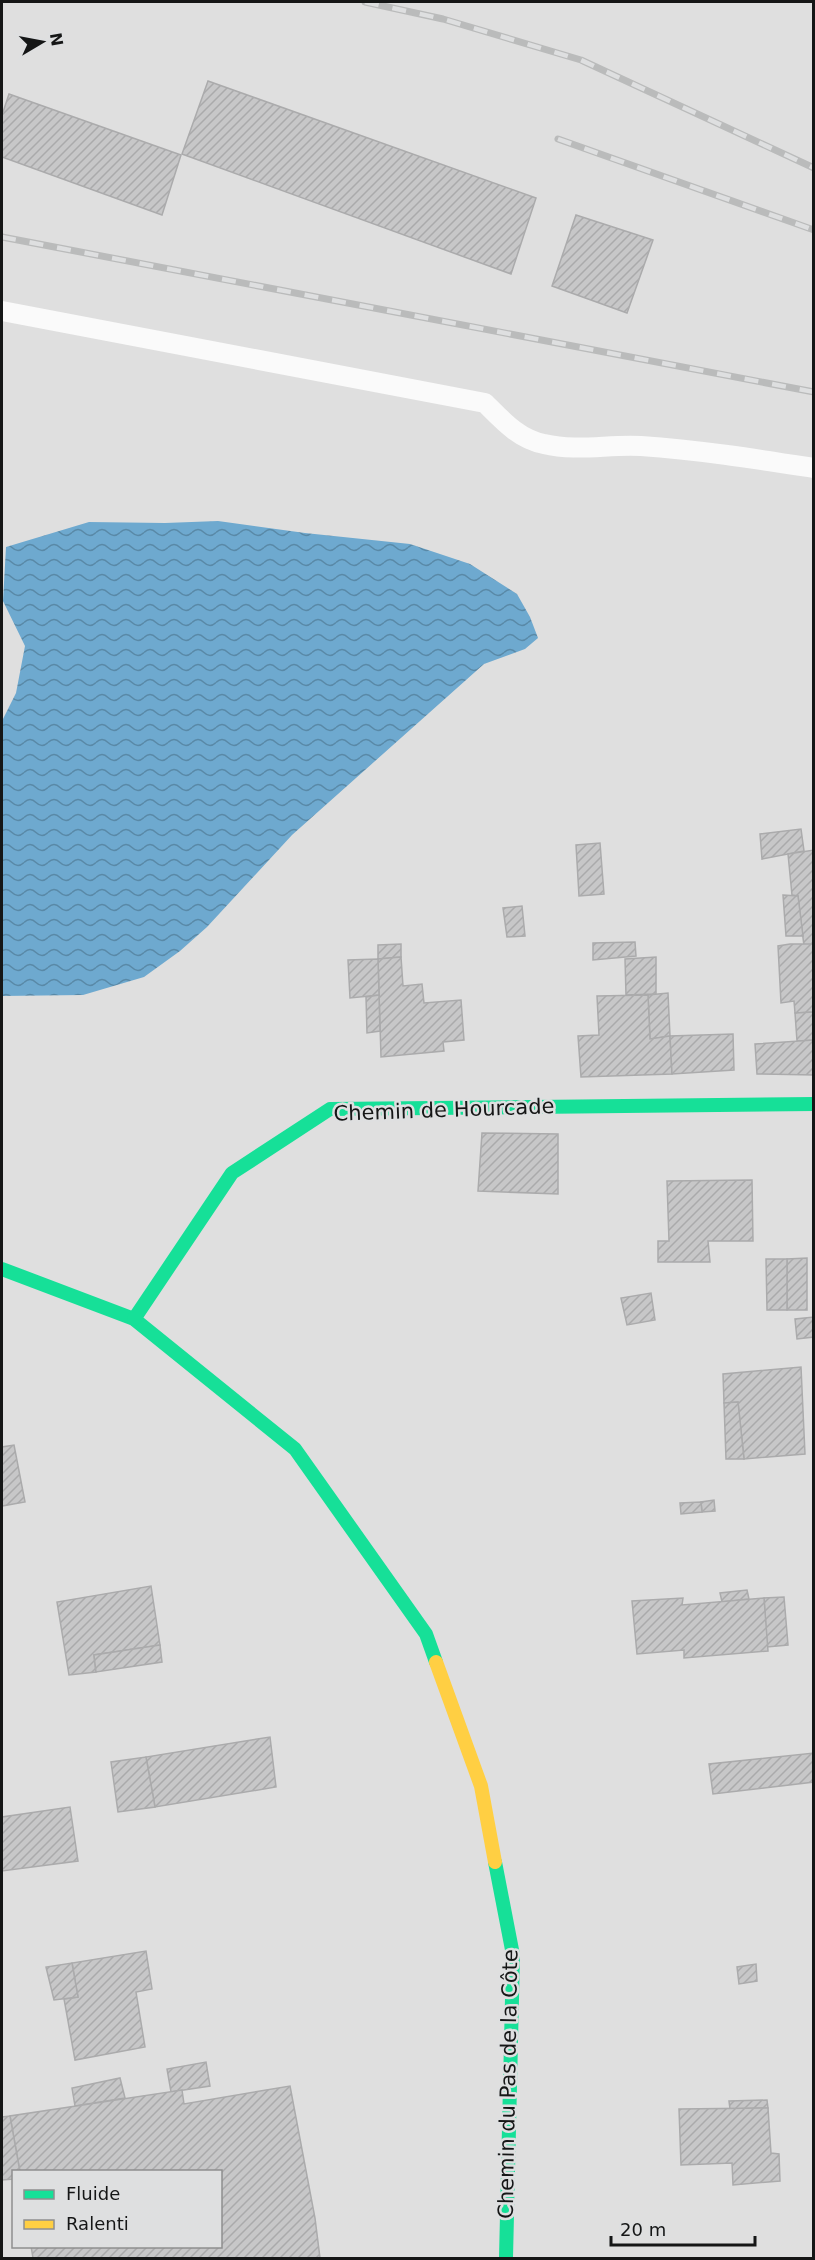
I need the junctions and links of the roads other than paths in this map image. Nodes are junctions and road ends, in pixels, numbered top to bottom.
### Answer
1 (2, 311) edge
2 (813, 468) edge
3 (813, 1104) edge
4 (2, 1269) edge
5 (134, 1319) junction
6 (506, 2259) edge

1 - 2 lane
3 - 5 street, Chemin de Hourcade
4 - 5 street, Chemin du Pas de la Côte
5 - 6 street, Chemin du Pas de la Côte

